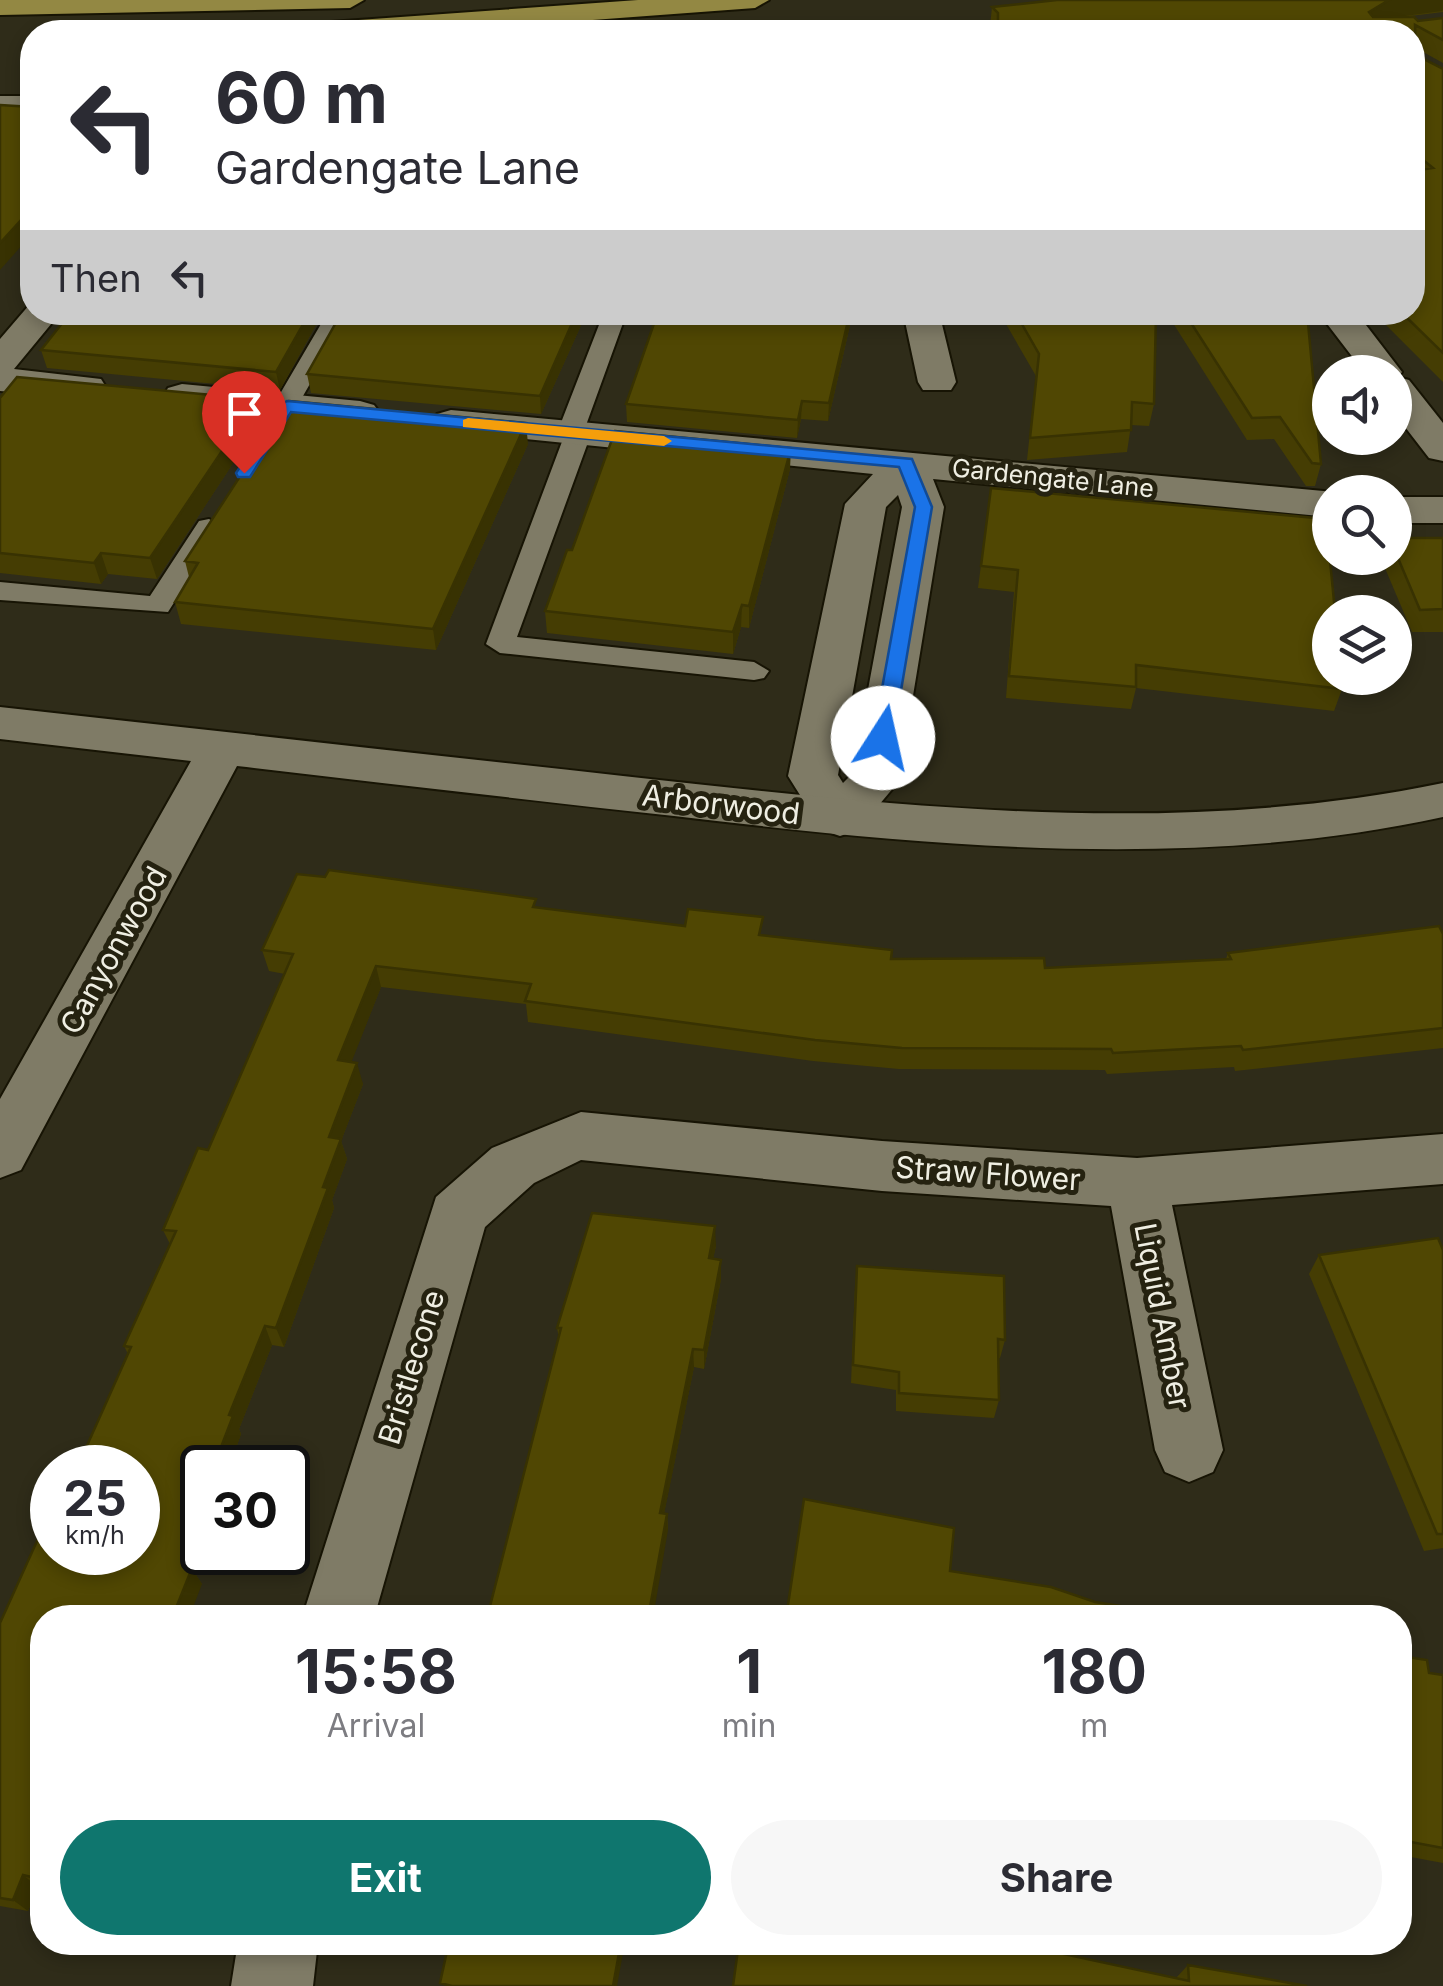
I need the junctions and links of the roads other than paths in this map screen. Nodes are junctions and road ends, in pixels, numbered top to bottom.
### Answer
1 (350, 0) edge
2 (755, 0) edge
3 (0, 7) edge
4 (481, 20) edge
5 (33, 325) edge
6 (333, 325) edge
7 (611, 325) edge
8 (924, 325) edge
9 (1346, 325) edge
10 (1370, 355) edge
11 (0, 362) edge
12 (0, 379) edge
13 (937, 382) dead end
14 (287, 406) junction
15 (1412, 410) edge
16 (574, 433) junction
17 (1443, 449) edge
18 (255, 456) edge
19 (906, 463) junction
20 (1312, 502) edge
21 (222, 506) edge
22 (1412, 510) edge
23 (1443, 510) edge
24 (0, 592) edge
25 (754, 672) dead end
26 (0, 723) edge
27 (224, 746) junction
28 (1443, 800) edge
29 (840, 818) junction
30 (535, 1150) joint
31 (0, 1153) edge
32 (1443, 1159) edge
33 (1137, 1183) junction
34 (1188, 1450) dead end
35 (342, 1605) edge
36 (276, 1955) edge
37 (272, 1986) edge

1 - 3 main road
2 - 4 main road
5 - 11 street
6 - 14 lane
7 - 16 lane
8 - 13 street
9 - 10 street
12 - 14 street, Gardengate Lane
14 - 16 street, Gardengate Lane
14 - 18 lane
15 - 17 street
16 - 19 street, Gardengate Lane
16 - 25 lane
19 - 20 street, Gardengate Lane
19 - 29 street
19 - 29 street
21 - 24 lane
22 - 23 street
26 - 27 street, Arborwood
27 - 29 street, Arborwood
27 - 31 street, Canyonwood
28 - 29 street, Arborwood
30 - 33 street, Straw Flower
30 - 35 street, Bristlecone
32 - 33 street, Straw Flower
33 - 34 street, Liquid Amber
36 - 37 street

